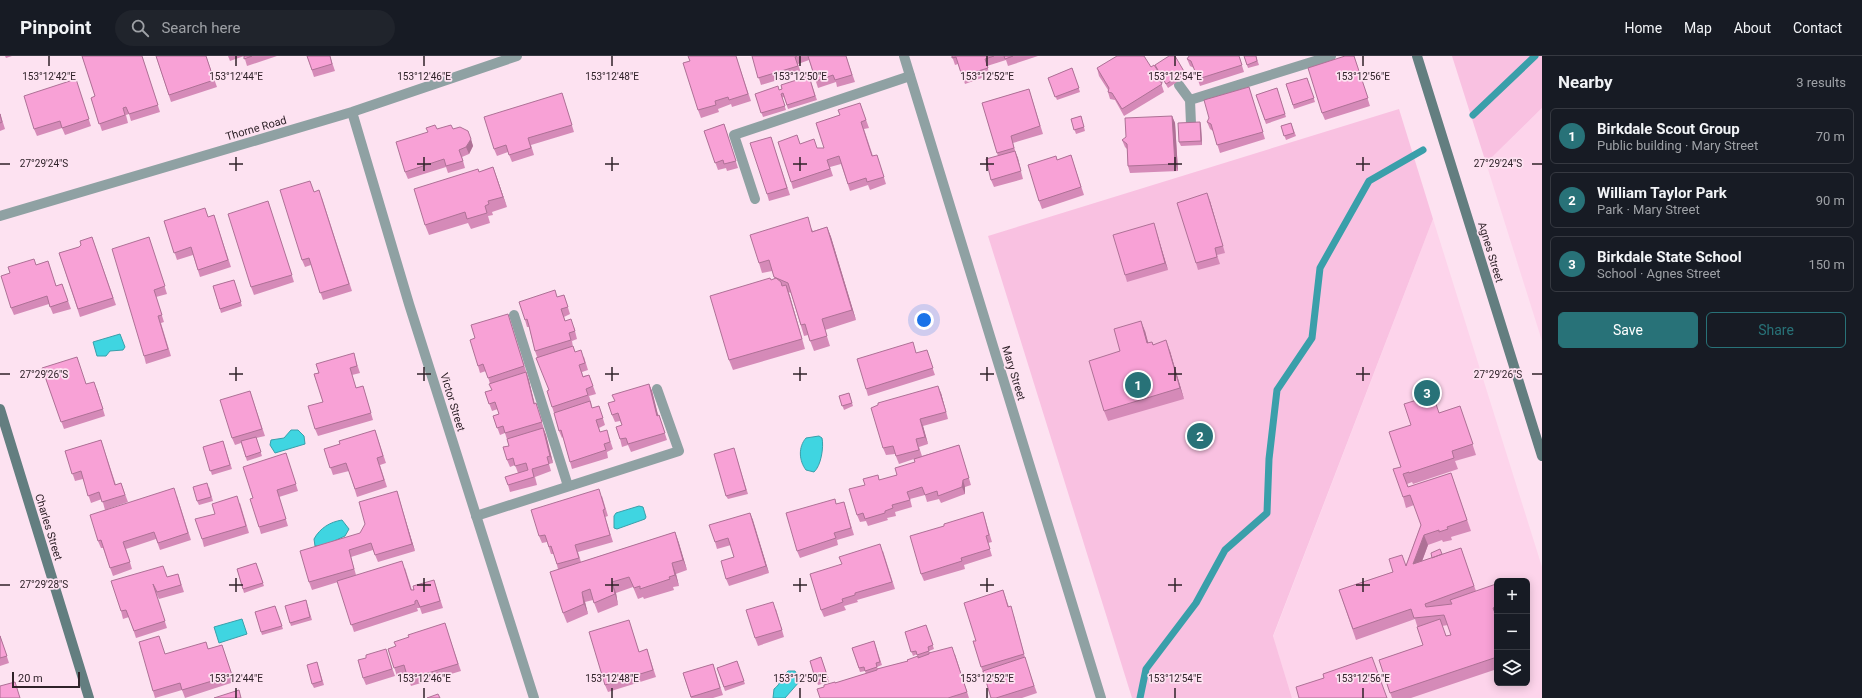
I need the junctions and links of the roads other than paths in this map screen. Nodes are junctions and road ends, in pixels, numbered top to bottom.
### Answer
1 (517, 56) edge
2 (904, 56) edge
3 (1331, 56) edge
4 (1417, 56) edge
5 (910, 76) junction
6 (1178, 85) dead end
7 (1190, 100) junction
8 (352, 112) junction
9 (1191, 124) edge
10 (755, 199) dead end
11 (0, 216) edge
12 (514, 315) dead end
13 (657, 389) dead end
14 (0, 409) edge
15 (1542, 456) edge
16 (568, 486) junction
17 (476, 516) junction
18 (89, 698) edge
19 (534, 698) edge
20 (1101, 698) edge

1 - 8 street, Thorne Road
2 - 5 street, Mary Street
3 - 7 street
4 - 15 street, Agnes Street
5 - 10 street
5 - 20 street, Mary Street
6 - 7 street
7 - 9 street
8 - 11 street, Thorne Road
8 - 17 street, Victor Street
12 - 16 street
13 - 16 street
14 - 18 street, Charles Street
16 - 17 street
17 - 19 street, Victor Street

